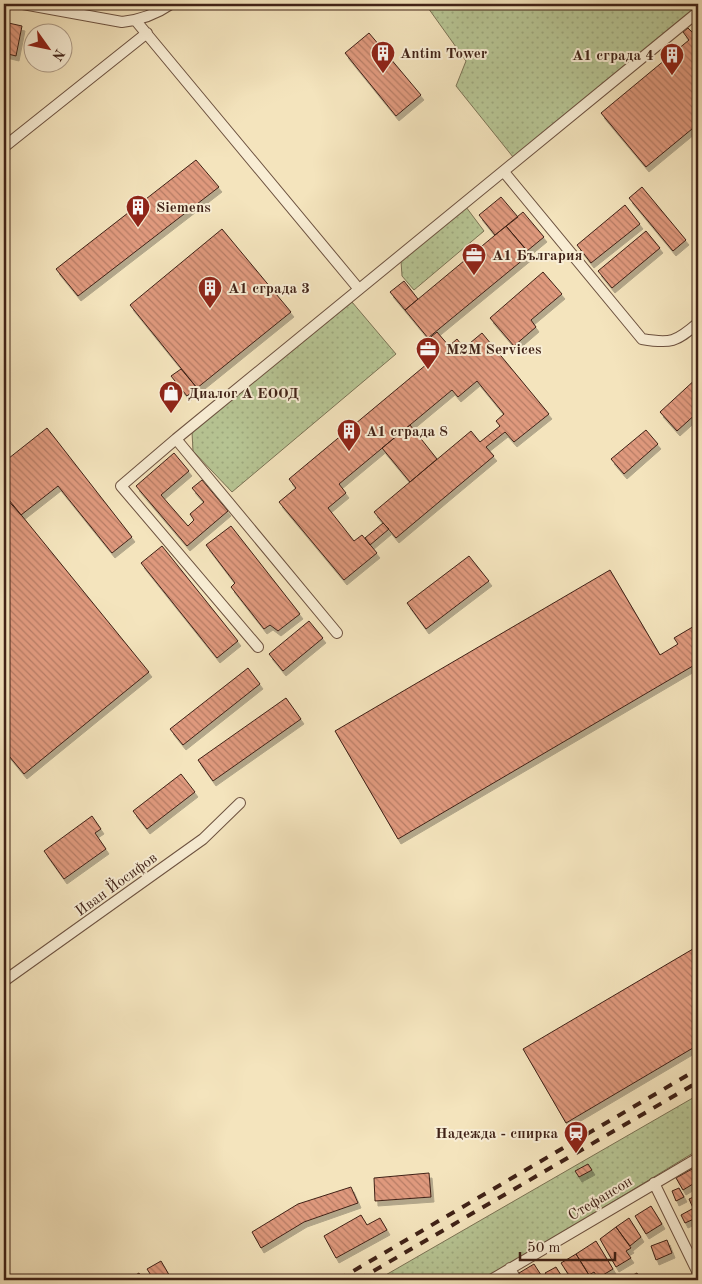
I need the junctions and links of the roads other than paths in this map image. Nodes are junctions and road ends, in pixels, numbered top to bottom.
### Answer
1 (24, 4) edge
2 (171, 4) edge
3 (698, 12) edge
4 (136, 21) junction
5 (147, 33) junction
6 (4, 147) edge
7 (504, 172) junction
8 (358, 288) junction
9 (698, 323) edge
10 (176, 439) junction
11 (337, 633) dead end
12 (258, 647) dead end
13 (240, 803) dead end
14 (4, 982) edge
15 (698, 1158) edge
16 (654, 1183) junction
17 (510, 1268) junction
18 (698, 1273) edge
19 (491, 1280) edge
20 (516, 1280) edge

1 - 4 street
2 - 4 street
3 - 7 street
4 - 5 street
5 - 6 street
5 - 8 street
7 - 8 street
7 - 9 street
8 - 10 street
10 - 11 street
10 - 12 street
13 - 14 street, Иван Йосифов
15 - 16 street, Стефансон
16 - 17 street, Стефансон
16 - 18 street
17 - 19 street, Стефансон
17 - 20 street

